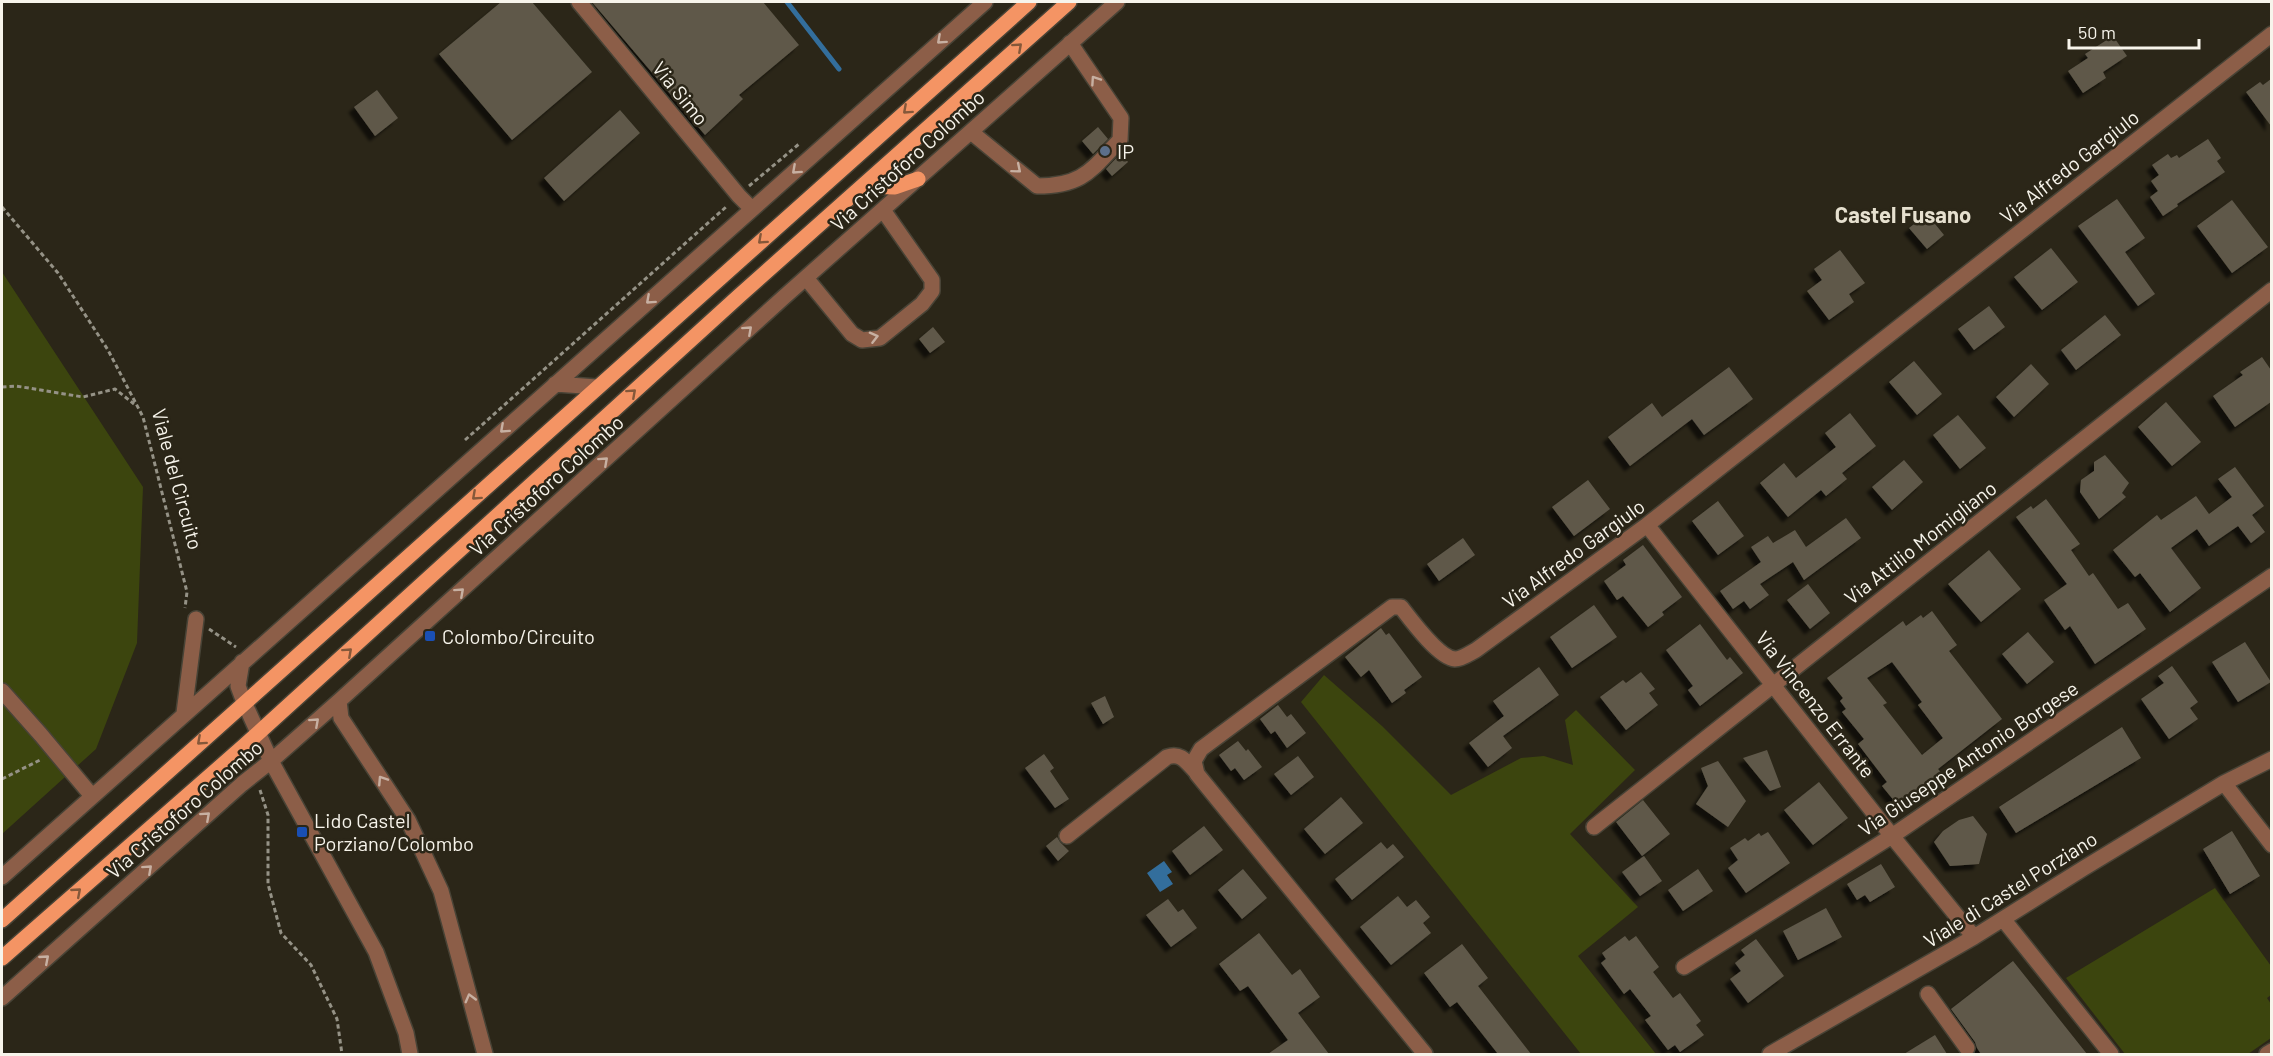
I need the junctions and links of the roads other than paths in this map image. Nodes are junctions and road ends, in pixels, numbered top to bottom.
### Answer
1 (579, 2) edge
2 (985, 2) edge
3 (1029, 2) edge
4 (1069, 2) edge
5 (1117, 2) edge
6 (2271, 34) edge
7 (1070, 43) junction
8 (971, 132) junction
9 (918, 179) junction
10 (863, 186) junction
11 (752, 209) junction
12 (883, 210) junction
13 (806, 278) junction
14 (2271, 290) edge
15 (555, 384) junction
16 (597, 387) junction
17 (1647, 525) junction
18 (2271, 576) edge
19 (190, 617) road end
20 (242, 662) junction
21 (1774, 685) junction
22 (2, 691) edge
23 (339, 701) junction
24 (244, 702) junction
25 (184, 713) junction
26 (258, 733) junction
27 (2271, 759) edge
28 (271, 761) junction
29 (1197, 774) junction
30 (2224, 783) junction
31 (92, 796) junction
32 (1594, 827) dead end
33 (1067, 836) dead end
34 (1892, 836) junction
35 (2271, 845) edge
36 (2, 877) edge
37 (2003, 919) junction
38 (2, 920) edge
39 (1974, 937) junction
40 (2, 958) edge
41 (1684, 968) dead end
42 (1928, 994) dead end
43 (2, 998) edge
44 (1967, 1048) dead end
45 (2271, 1051) edge
46 (410, 1054) edge
47 (485, 1054) edge
48 (1425, 1054) edge
49 (1770, 1054) edge
50 (2111, 1054) edge
51 (2267, 1054) edge

1 - 11 street, Via Simo
2 -> 11 street
3 -> 16 main road, Via Cristoforo Colombo
10 -> 4 main road, Via Cristoforo Colombo
5 - 7 street, Via Cristoforo Colombo
6 - 17 street, Via Alfredo Gargiulo
7 - 8 street, Via Cristoforo Colombo
8 -> 7 street
8 - 9 street, Via Cristoforo Colombo
9 - 10 main road
9 - 12 street, Via Cristoforo Colombo
26 -> 10 main road, Via Cristoforo Colombo
11 -> 15 street
12 - 13 street, Via Cristoforo Colombo
13 -> 12 street
23 -> 13 street, Via Cristoforo Colombo
14 - 21 street, Via Attilio Momigliano
15 - 16 street
15 -> 20 street
16 -> 24 main road, Via Cristoforo Colombo
17 - 21 street, Via Vincenzo Errante
17 - 29 street, Via Alfredo Gargiulo
18 - 34 street, Via Giuseppe Antonio Borgese
19 - 25 street
20 - 24 street
20 - 25 street
21 - 32 street, Via Attilio Momigliano
21 - 34 street, Via Vincenzo Errante
22 - 31 street
28 -> 23 street, Via Cristoforo Colombo
47 -> 23 street
24 - 26 street
24 -> 38 main road, Via Cristoforo Colombo
25 - 31 street
26 - 28 street
40 -> 26 main road, Via Cristoforo Colombo
27 - 30 street, Viale di Castel Porziano
43 -> 28 street, Via Cristoforo Colombo
28 - 46 street
29 - 33 street
29 - 48 street
30 - 35 street
30 - 37 street, Viale di Castel Porziano
31 - 36 street
34 - 39 street, Via Vincenzo Errante
34 - 41 street, Via Giuseppe Antonio Borgese
37 - 39 street, Viale di Castel Porziano
37 - 50 street
39 - 49 street, Viale di Castel Porziano
42 - 44 street
45 - 51 street

